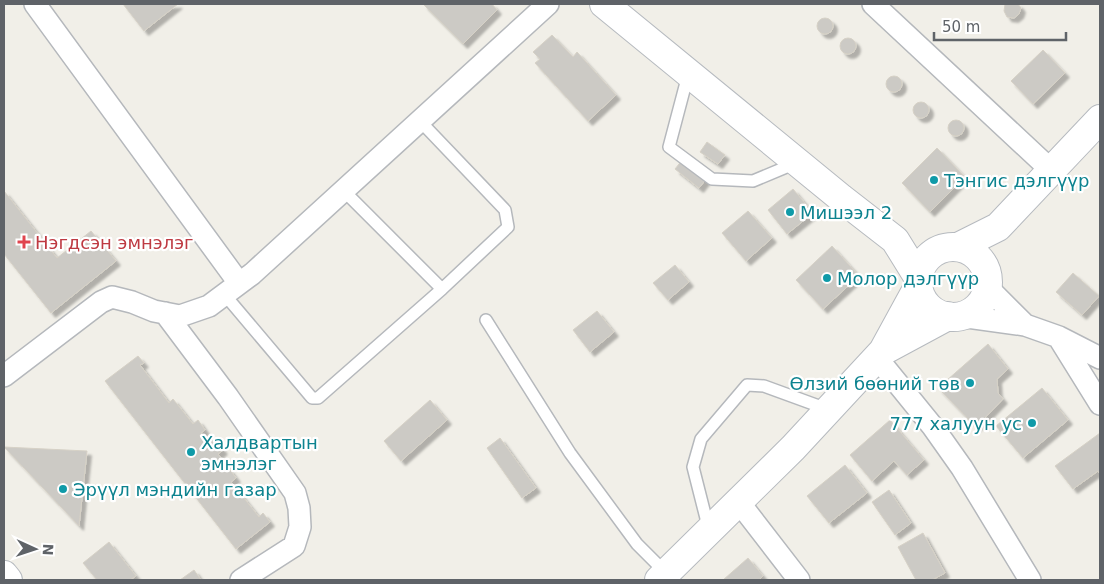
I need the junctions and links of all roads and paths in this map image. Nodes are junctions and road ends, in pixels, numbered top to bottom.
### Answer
1 (35, 4) edge
2 (548, 4) edge
3 (604, 4) edge
4 (873, 4) edge
5 (688, 73) junction
6 (1100, 119) edge
7 (420, 121) junction
8 (797, 162) junction
9 (1052, 171) junction
10 (344, 190) junction
11 (998, 227) junction
12 (895, 240) junction
13 (949, 248) junction
14 (987, 281) junction
15 (918, 282) junction
16 (442, 288) junction
17 (232, 289) junction
18 (165, 313) junction
19 (954, 316) junction
20 (486, 320) dead end
21 (1025, 325) junction
22 (1059, 337) junction
23 (880, 354) junction
24 (1100, 358) edge
25 (4, 376) edge
26 (1100, 404) edge
27 (829, 410) junction
28 (738, 501) junction
29 (709, 530) junction
30 (4, 575) edge
31 (662, 577) edge
32 (8, 580) edge
33 (241, 580) edge
34 (799, 580) edge
35 (1030, 580) edge

1 - 17 street
2 - 7 street
3 - 5 street
4 - 9 street
5 - 8 street
5 - 8 lane
6 - 9 street
7 - 10 street
7 - 16 lane
8 - 12 street
9 - 11 street
10 - 16 lane
10 - 17 street
11 - 13 street
11 - 14 street
12 - 13 street
12 - 15 street
13 - 14 street
13 - 15 street
14 - 19 street
14 - 21 street
15 - 19 street
15 - 23 street
16 - 17 lane
17 - 18 street
18 - 25 street
18 - 33 street
19 - 21 street
19 - 23 street
20 - 31 lane
21 - 22 street
22 - 24 street
22 - 26 street
23 - 27 street
23 - 35 street
27 - 28 street
27 - 29 lane
28 - 29 street
28 - 34 street
29 - 31 street
30 - 32 street

